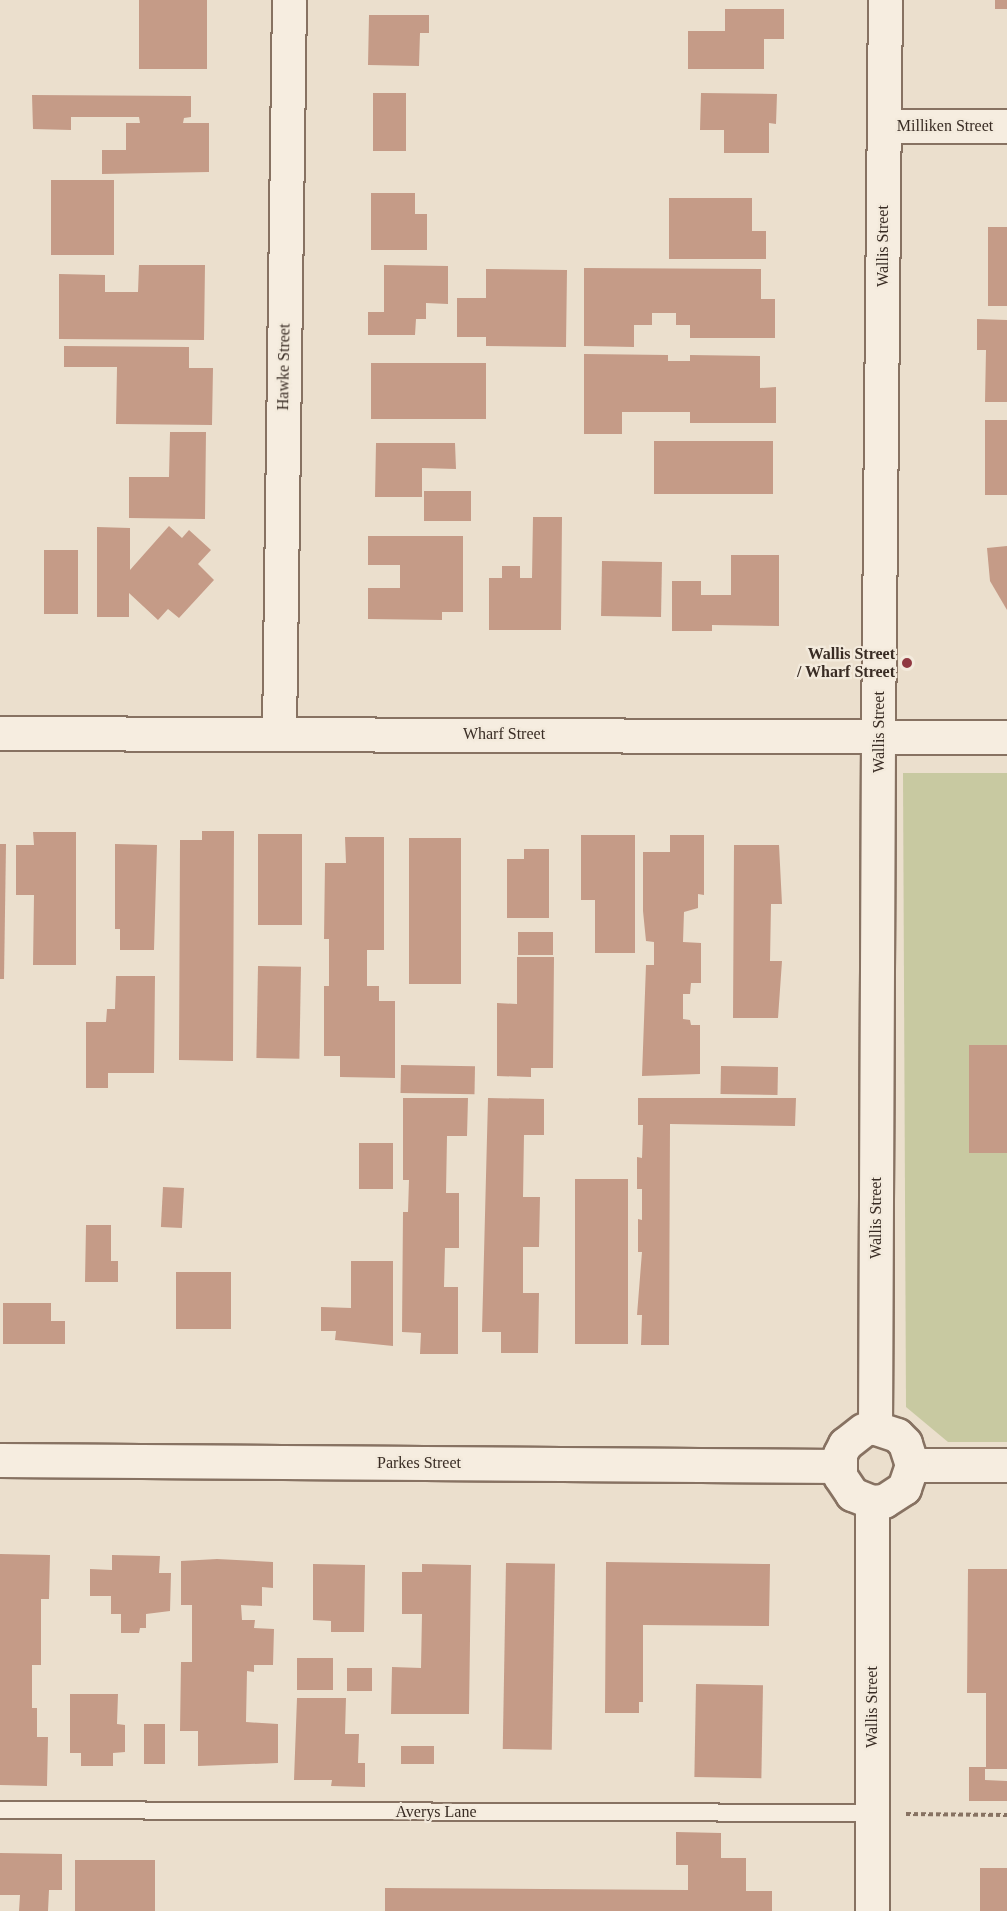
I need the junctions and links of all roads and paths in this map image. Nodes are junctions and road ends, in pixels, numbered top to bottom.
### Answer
1 (288, 0) edge
2 (885, 0) edge
3 (884, 126) junction
4 (1007, 126) edge
5 (0, 733) edge
6 (279, 733) junction
7 (879, 736) junction
8 (1007, 737) edge
9 (869, 1429) junction
10 (0, 1460) edge
11 (912, 1465) junction
12 (1007, 1465) edge
13 (838, 1466) junction
14 (872, 1502) junction
15 (0, 1810) edge
16 (872, 1813) junction
17 (1007, 1815) edge
18 (872, 1911) edge

1 - 6 street, Hawke Street
2 - 3 street, Wallis Street
3 - 4 street, Milliken Street
3 - 7 street, Wallis Street
5 - 6 street, Wharf Street
6 - 7 street, Wharf Street
7 - 8 street, Wharf Street
7 - 9 street, Wallis Street
9 - 11 street
9 - 13 street
10 - 13 street, Parkes Street
11 - 12 street
11 - 14 street
13 - 14 street
14 - 16 street, Wallis Street
15 - 16 lane, Averys Lane
16 - 17 path
16 - 18 street, Wallis Street

